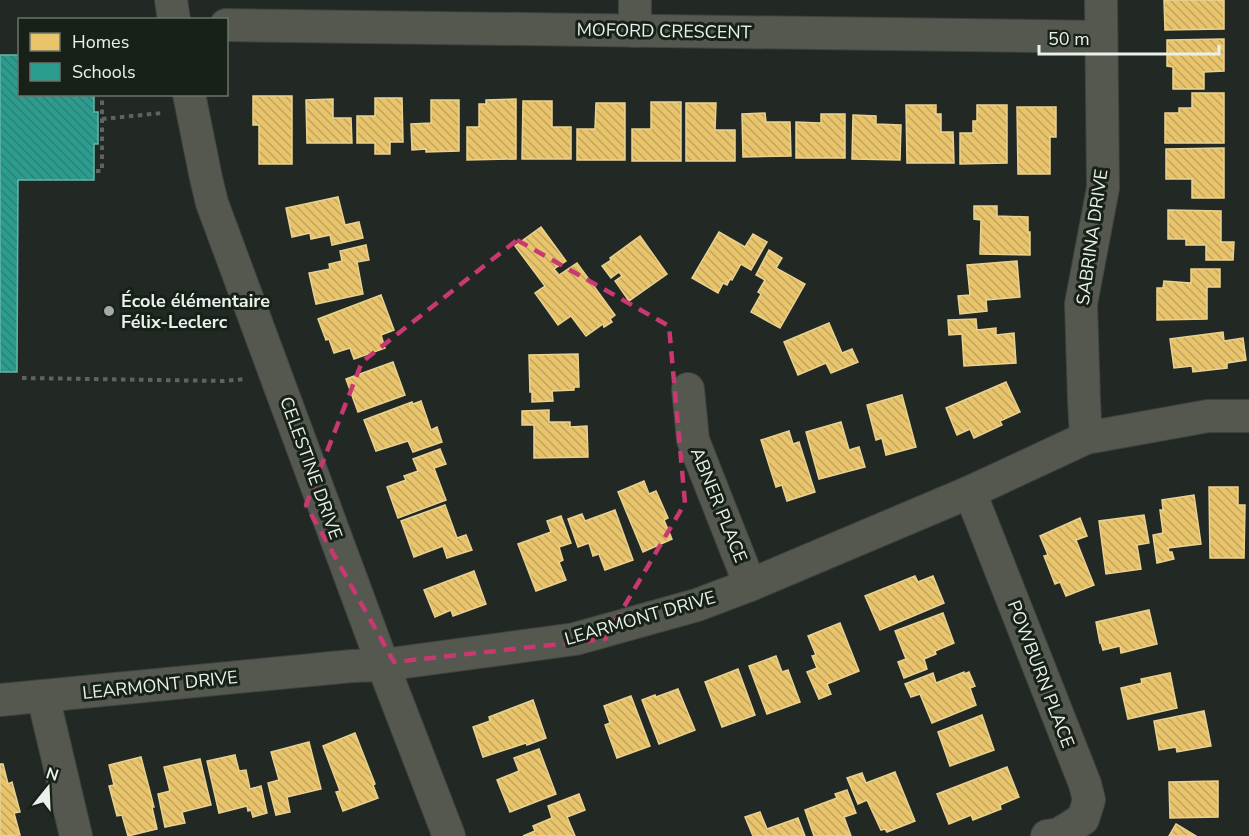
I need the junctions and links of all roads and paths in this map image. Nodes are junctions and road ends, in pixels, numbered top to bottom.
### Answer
1 (171, 0) edge
2 (635, 0) edge
3 (1101, 0) edge
4 (174, 18) edge
5 (228, 25) edge
6 (635, 31) junction
7 (1101, 36) junction
8 (102, 96) edge
9 (189, 96) edge
10 (162, 113) dead end
11 (102, 119) junction
12 (96, 171) dead end
13 (21, 378) dead end
14 (245, 379) dead end
15 (688, 389) dead end
16 (1249, 416) edge
17 (1086, 438) junction
18 (970, 492) junction
19 (750, 585) junction
20 (383, 664) junction
21 (43, 696) junction
22 (0, 700) edge
23 (76, 836) edge
24 (449, 836) edge
25 (1047, 836) edge

1 - 4 street
2 - 6 street
3 - 7 street, SABRINA DRIVE
5 - 6 street, MOFORD CRESCENT
6 - 7 street, MOFORD CRESCENT
7 - 17 street, SABRINA DRIVE
8 - 11 path
9 - 20 street, CELESTINE DRIVE
10 - 11 path
11 - 12 path
13 - 14 path
15 - 19 street, ABNER PLACE
16 - 17 street, LEARMONT DRIVE
17 - 18 street, LEARMONT DRIVE
18 - 19 street, LEARMONT DRIVE
18 - 25 street, POWBURN PLACE
19 - 20 street, LEARMONT DRIVE
20 - 21 street, LEARMONT DRIVE
20 - 24 street, CELESTINE DRIVE
21 - 22 street, LEARMONT DRIVE
21 - 23 street

